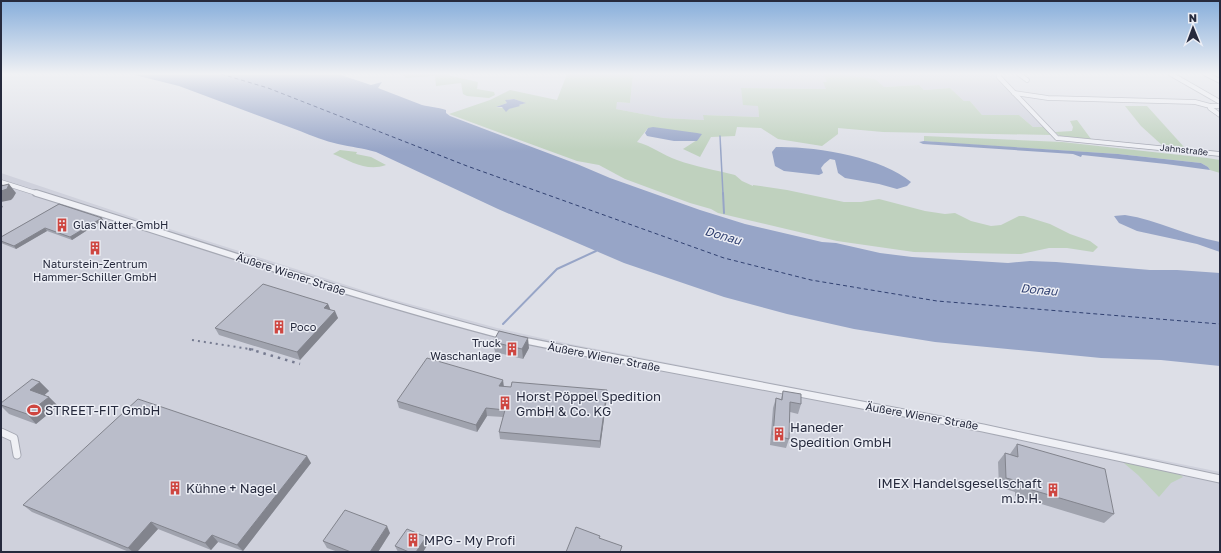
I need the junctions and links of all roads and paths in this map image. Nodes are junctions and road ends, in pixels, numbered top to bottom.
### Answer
1 (1021, 100) edge
2 (1114, 100) edge
3 (1210, 106) junction
4 (1220, 106) edge
5 (1220, 115) edge
6 (1220, 154) edge
7 (1, 182) edge
8 (1, 432) edge
9 (17, 455) dead end
10 (1220, 479) edge

1 - 6 street, Jahnstraße
2 - 3 street
3 - 4 street
3 - 5 street
7 - 10 street, Äußere Wiener Straße
8 - 9 street

